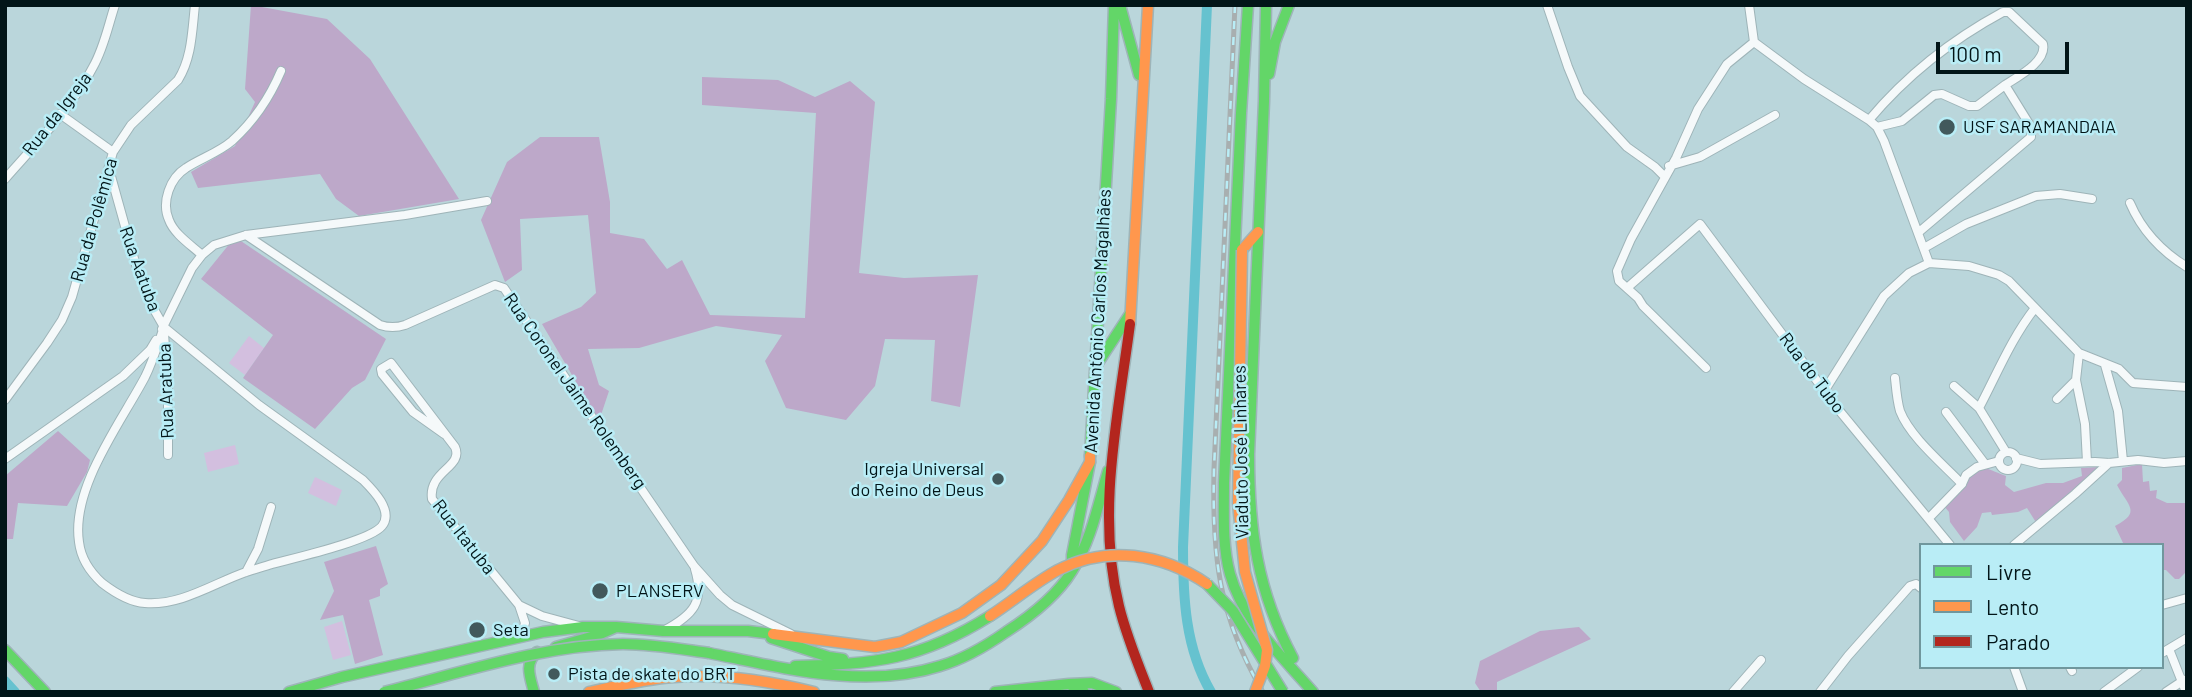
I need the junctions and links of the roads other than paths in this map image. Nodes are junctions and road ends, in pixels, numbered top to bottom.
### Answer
1 (115, 5) edge
2 (195, 5) edge
3 (1114, 5) edge
4 (1120, 5) edge
5 (1147, 5) edge
6 (1248, 5) edge
7 (1266, 5) edge
8 (1289, 5) edge
9 (1547, 5) edge
10 (1749, 5) edge
11 (1754, 42) junction
12 (281, 71) dead end
13 (2005, 85) junction
14 (1144, 98) junction
15 (1264, 101) junction
16 (60, 114) junction
17 (1774, 115) dead end
18 (1869, 120) junction
19 (1877, 127) junction
20 (113, 152) junction
21 (1672, 166) junction
22 (1655, 167) junction
23 (109, 169) junction
24 (1665, 177) junction
25 (5, 179) edge
26 (2092, 198) dead end
27 (486, 201) dead end
28 (2130, 203) dead end
29 (1236, 223) junction
30 (1258, 232) junction
31 (1919, 232) junction
32 (246, 235) junction
33 (1924, 248) junction
34 (1242, 250) junction
35 (202, 255) junction
36 (1929, 263) junction
37 (2187, 267) edge
38 (1627, 288) junction
39 (2035, 308) junction
40 (1132, 310) junction
41 (164, 327) junction
42 (2079, 353) junction
43 (2105, 365) junction
44 (1096, 366) junction
45 (1706, 368) dead end
46 (1895, 377) dead end
47 (2076, 380) junction
48 (1954, 386) dead end
49 (2187, 387) edge
50 (1825, 390) junction
51 (2057, 399) dead end
52 (5, 400) edge
53 (1979, 408) junction
54 (1946, 412) dead end
55 (444, 434) junction
56 (2006, 452) junction
57 (168, 455) dead end
58 (2016, 458) junction
59 (5, 460) edge
60 (1111, 460) junction
61 (1998, 461) junction
62 (2123, 461) junction
63 (2187, 461) edge
64 (1090, 462) junction
65 (2087, 462) junction
66 (2033, 463) junction
67 (2109, 463) junction
68 (1985, 464) junction
69 (2014, 468) junction
70 (1962, 484) junction
71 (271, 507) dead end
72 (1929, 518) junction
73 (1948, 543) edge
74 (2016, 543) edge
75 (694, 566) junction
76 (1072, 571) junction
77 (246, 572) junction
78 (1919, 586) edge
79 (2187, 598) edge
80 (2164, 604) edge
81 (519, 606) junction
82 (583, 627) junction
83 (616, 627) junction
84 (663, 631) junction
85 (748, 631) junction
86 (794, 635) junction
87 (521, 637) junction
88 (2187, 638) edge
89 (5, 650) edge
90 (2165, 651) edge
91 (1761, 660) dead end
92 (863, 663) junction
93 (778, 667) junction
94 (2015, 669) edge
95 (2135, 669) edge
96 (2184, 680) edge
97 (1069, 684) junction
98 (2022, 691) edge
99 (45, 692) edge
100 (289, 692) edge
101 (384, 692) edge
102 (534, 692) edge
103 (589, 692) edge
104 (814, 692) edge
105 (995, 692) edge
106 (1084, 692) edge
107 (1116, 692) edge
108 (1149, 692) edge
109 (1255, 692) edge
110 (1283, 692) edge
111 (1313, 692) edge
112 (1732, 692) edge
113 (1820, 692) edge
114 (2104, 692) edge
115 (2166, 692) edge
116 (2186, 692) edge

1 - 16 street, Rua da Igreja
2 - 20 street, Rua da Polêmica
3 - 44 main road, Avenida Antônio Carlos Magalhães
4 - 14 main road
5 - 14 main road, Avenida Antônio Carlos Magalhães
6 - 29 main road
7 - 15 main road
8 - 15 main road
9 - 22 street
10 - 11 street
11 - 18 street
11 - 21 street
12 - 35 street
13 - 18 street
13 - 19 street
13 - 31 street
14 - 40 main road, Avenida Antônio Carlos Magalhães
15 - 30 main road
16 - 20 street
16 - 25 street, Rua da Igreja
17 - 21 street
18 - 19 street
19 - 31 street
20 - 23 street, Rua da Polêmica
21 - 22 street
21 - 24 street
22 - 24 street
23 - 41 street, Rua Aatuba
23 - 52 street, Rua da Polêmica
24 - 38 street
26 - 33 street
27 - 32 street
28 - 37 street
29 - 34 main road, Viaduto José Linhares
29 - 111 main road
30 - 34 main road
30 - 111 main road
31 - 33 street
32 - 35 street
32 - 75 street, Rua Coronel Jaime Rolemberg
33 - 36 street
34 - 109 main road, Viaduto José Linhares, bridge
35 - 41 street
36 - 39 street
36 - 50 street
38 - 45 street
38 - 50 street, Rua do Tubo
39 - 42 street
39 - 53 street
40 - 44 main road
40 - 60 main road, Avenida Antônio Carlos Magalhães
41 - 57 street, Rua Aratuba
41 - 59 street
41 - 77 street
41 - 77 street
42 - 43 street
42 - 47 street
43 - 49 street
43 - 62 street
44 - 64 main road, Avenida Antônio Carlos Magalhães
46 - 70 street
47 - 51 street
47 - 65 street
48 - 53 street
50 - 72 street, Rua do Tubo
53 - 56 street
54 - 68 street
55 - 55 street, Rua Itatuba
55 - 81 street, Rua Itatuba
56 - 58 street
56 - 61 street
58 - 66 street
58 - 69 street
60 - 76 main road, Avenida Antônio Carlos Magalhães
60 - 108 main road
61 - 68 street
61 - 69 street
62 - 63 street
62 - 67 street
64 - 76 main road
64 - 86 main road, Avenida Antônio Carlos Magalhães
65 - 66 street
65 - 67 street
66 - 69 street
67 - 74 street
68 - 70 street
70 - 72 street
71 - 77 street
72 - 73 street, Rua do Tubo
75 - 84 street, Rua Coronel Jaime Rolemberg
75 - 86 street, Rua Coronel Jaime Rolemberg
76 - 93 main road, Avenida Antônio Carlos Magalhães
78 - 113 street
79 - 80 street
81 - 82 street, Rua Itatuba
81 - 87 street
82 - 83 main road, Avenida Antônio Carlos Magalhães
82 - 87 main road, Avenida Antônio Carlos Magalhães
83 - 84 main road, Avenida Antônio Carlos Magalhães
83 - 102 main road
84 - 85 main road, Avenida Antônio Carlos Magalhães
85 - 86 main road, Avenida Antônio Carlos Magalhães
85 - 92 main road
87 - 100 main road, Avenida Antônio Carlos Magalhães
88 - 90 street
89 - 99 main road
90 - 96 street
91 - 112 street
92 - 93 main road, Avenida Antônio Carlos Magalhães
92 - 110 main road, Avenida Antônio Carlos Magalhães, bridge
93 - 101 main road, Avenida Antônio Carlos Magalhães, bridge
94 - 98 street
95 - 114 street
96 - 115 street
96 - 116 street
97 - 105 main road
97 - 106 main road
97 - 107 main road
103 - 104 main road

